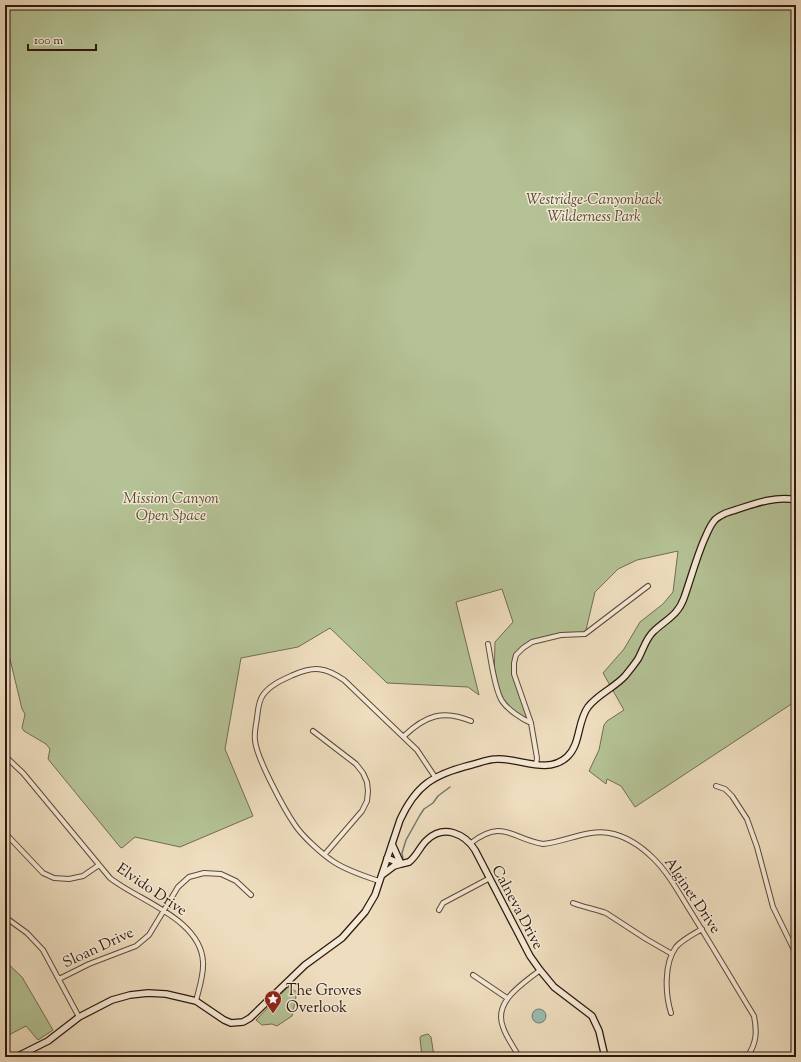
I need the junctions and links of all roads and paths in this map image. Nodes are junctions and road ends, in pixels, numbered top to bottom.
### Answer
1 (796, 500) edge
2 (648, 586) dead end
3 (488, 644) dead end
4 (472, 721) dead end
5 (532, 723) junction
6 (313, 731) dead end
7 (404, 736) junction
8 (5, 756) edge
9 (536, 765) junction
10 (435, 778) junction
11 (716, 786) dead end
12 (5, 833) edge
13 (471, 843) junction
14 (392, 844) junction
15 (324, 854) junction
16 (387, 858) junction
17 (401, 864) junction
18 (98, 865) junction
19 (380, 878) junction
20 (490, 878) junction
21 (251, 895) dead end
22 (573, 903) dead end
23 (439, 910) dead end
24 (164, 912) junction
25 (5, 918) edge
26 (702, 929) junction
27 (672, 954) junction
28 (796, 954) edge
29 (540, 970) junction
30 (473, 975) dead end
31 (59, 979) junction
32 (507, 998) junction
33 (196, 1001) junction
34 (671, 1013) dead end
35 (79, 1017) junction
36 (16, 1057) edge
37 (519, 1057) edge
38 (605, 1057) edge
39 (747, 1057) edge

1 - 9 main road
2 - 5 street
3 - 5 street
4 - 7 street
5 - 9 street
6 - 15 street
7 - 10 street
7 - 15 street
8 - 18 street, Elvido Drive
9 - 10 main road
10 - 14 main road
11 - 28 street
12 - 18 street
13 - 17 main road
13 - 20 main road, Calneva Drive
13 - 26 street, Alginet Drive
14 - 16 main road
14 - 17 main road
15 - 19 street
16 - 17 main road
16 - 19 main road
17 - 19 main road
18 - 24 street, Elvido Drive
19 - 33 main road
20 - 23 street
20 - 29 main road, Calneva Drive
21 - 24 street, Sloan Drive
22 - 27 street
24 - 31 street, Sloan Drive
24 - 33 street, Elvido Drive
25 - 31 street
26 - 27 street
26 - 39 street, Alginet Drive
27 - 34 street
29 - 32 street
29 - 38 main road, Calneva Drive
30 - 32 street
31 - 35 street
32 - 37 street
33 - 35 main road
35 - 36 main road

